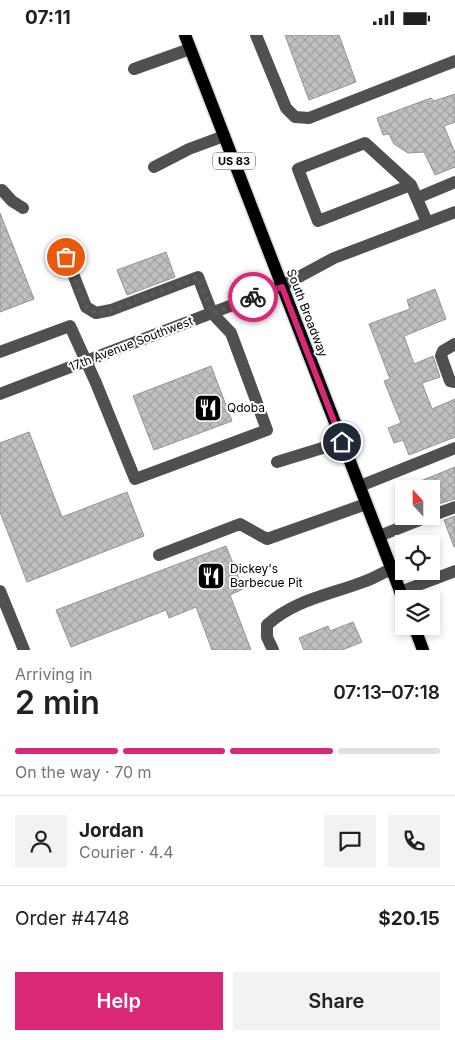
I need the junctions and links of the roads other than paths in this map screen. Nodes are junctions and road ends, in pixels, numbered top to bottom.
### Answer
1 (185, 35) edge
2 (256, 35) edge
3 (190, 49) junction
4 (455, 61) edge
5 (134, 69) dead end
6 (224, 136) junction
7 (154, 167) dead end
8 (455, 183) edge
9 (411, 185) junction
10 (2, 190) dead end
11 (417, 198) junction
12 (23, 208) dead end
13 (455, 212) edge
14 (427, 222) junction
15 (66, 257) dead end
16 (282, 287) junction
17 (212, 313) junction
18 (455, 344) edge
19 (0, 352) edge
20 (86, 362) junction
21 (455, 382) edge
22 (0, 394) edge
23 (342, 442) junction
24 (455, 448) edge
25 (277, 462) dead end
26 (360, 486) junction
27 (366, 504) junction
28 (455, 507) edge
29 (440, 513) edge
30 (407, 525) edge
31 (378, 536) junction
32 (159, 555) dead end
33 (391, 569) junction
34 (455, 571) edge
35 (399, 590) edge
36 (416, 590) edge
37 (0, 591) edge
38 (416, 635) edge
39 (419, 649) edge
40 (24, 650) edge
41 (273, 650) edge

1 - 3 main road, South Broadway / US 83
2 - 4 street
3 - 5 street
3 - 6 main road, South Broadway / US 83
6 - 7 street
6 - 16 main road, South Broadway / US 83
8 - 11 street
9 - 9 street
9 - 11 street
10 - 12 street
11 - 14 street
13 - 14 street, 17th Avenue Southwest
14 - 16 street, 17th Avenue Southwest
15 - 17 street
16 - 17 street, 17th Avenue Southwest
16 - 23 main road, South Broadway / US 83
17 - 20 street, 17th Avenue Southwest
17 - 20 street
18 - 21 street
19 - 20 street
20 - 22 street, 17th Avenue Southwest
23 - 25 street
23 - 26 main road, South Broadway / US 83
24 - 26 street
26 - 27 main road, South Broadway / US 83
27 - 31 main road, South Broadway / US 83
27 - 32 street
28 - 29 street
30 - 31 street
31 - 33 main road, South Broadway / US 83
33 - 35 main road, South Broadway / US 83
33 - 41 street
34 - 36 street
37 - 40 street
38 - 39 main road

